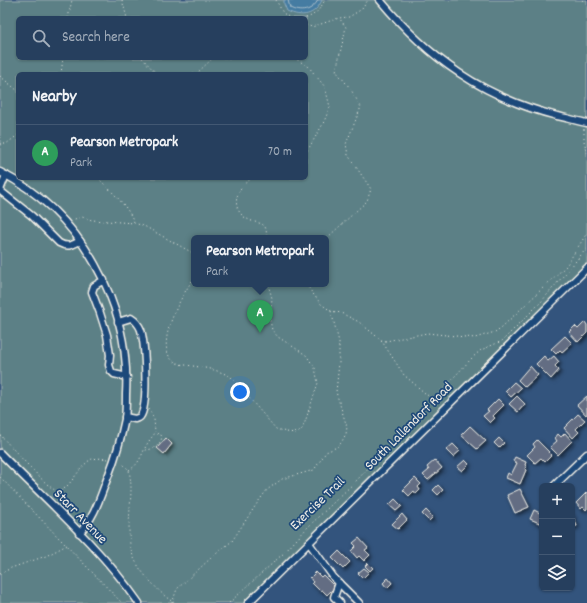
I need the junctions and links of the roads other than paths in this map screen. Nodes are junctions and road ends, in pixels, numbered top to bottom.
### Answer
1 (380, 0) edge
2 (586, 123) edge
3 (3, 173) edge
4 (80, 241) junction
5 (587, 268) edge
6 (104, 280) junction
7 (118, 322) junction
8 (127, 377) junction
9 (125, 418) junction
10 (0, 453) edge
11 (587, 454) edge
12 (557, 483) edge
13 (79, 533) junction
14 (309, 543) junction
15 (339, 584) junction
16 (139, 603) edge
17 (248, 603) edge
18 (340, 603) edge
19 (359, 603) edge

1 - 2 street
3 - 4 street
3 - 4 street
4 - 6 street
5 - 14 street, South Lallendorf Road
6 - 7 street
6 - 8 street
7 - 8 street
7 - 9 street
8 - 9 street
9 - 13 street
10 - 13 street, Starr Avenue
11 - 12 street
13 - 16 street, Starr Avenue
14 - 15 street
14 - 17 street, South Lallendorf Road
15 - 18 street
15 - 19 street

